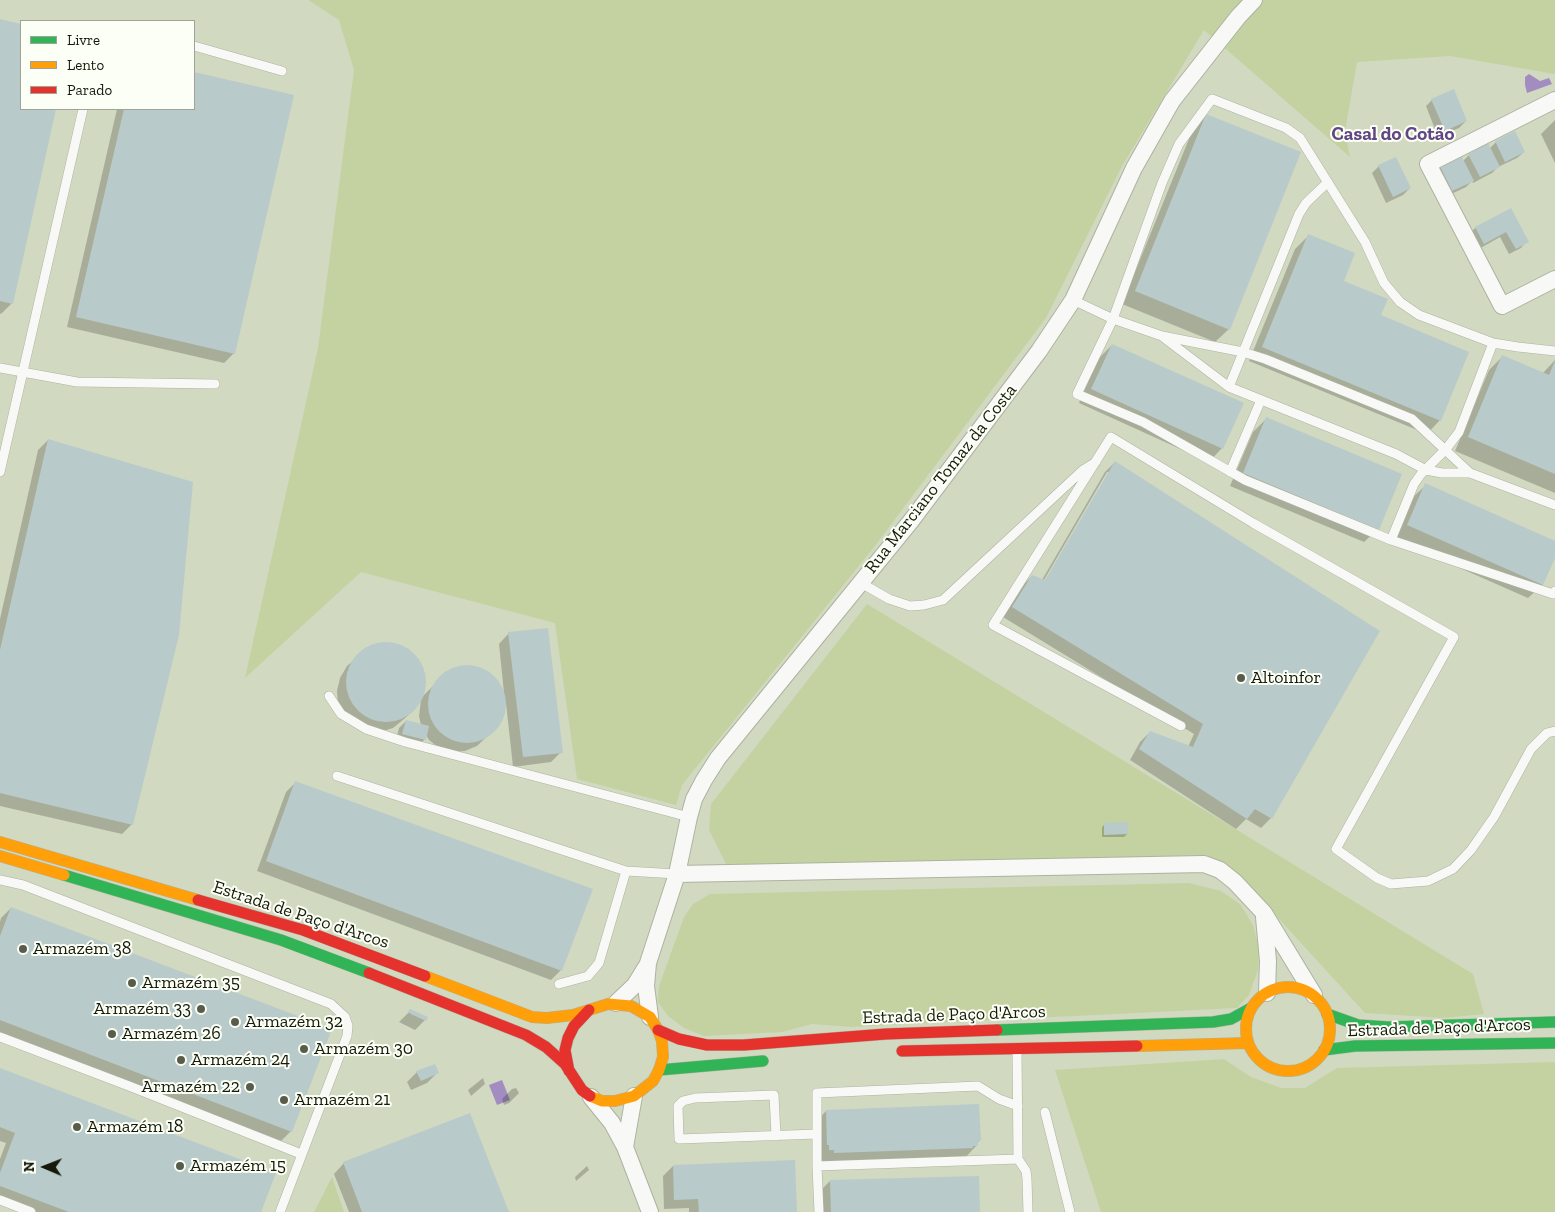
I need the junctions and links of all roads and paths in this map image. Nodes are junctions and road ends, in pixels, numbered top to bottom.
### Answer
1 (1254, 0) edge
2 (195, 46) edge
3 (282, 71) dead end
4 (1555, 100) edge
5 (83, 110) edge
6 (1328, 182) junction
7 (1555, 279) edge
8 (1073, 300) junction
9 (1113, 319) junction
10 (1162, 336) junction
11 (1493, 342) junction
12 (1555, 351) edge
13 (1243, 352) junction
14 (0, 368) edge
15 (22, 373) junction
16 (215, 384) dead end
17 (1229, 387) junction
18 (1261, 400) junction
19 (1446, 449) junction
20 (1098, 461) junction
21 (1426, 470) junction
22 (0, 472) edge
23 (1230, 472) junction
24 (1470, 473) junction
25 (1555, 505) edge
26 (1391, 540) junction
27 (861, 583) junction
28 (1555, 591) edge
29 (329, 696) dead end
30 (1181, 726) dead end
31 (1555, 731) edge
32 (337, 776) dead end
33 (689, 817) junction
34 (0, 842) edge
35 (0, 856) edge
36 (626, 871) junction
37 (677, 874) junction
38 (0, 880) edge
39 (1264, 913) junction
40 (648, 963) junction
41 (559, 984) dead end
42 (1267, 993) junction
43 (1314, 995) junction
44 (616, 1003) junction
45 (1251, 1008) junction
46 (589, 1010) junction
47 (1327, 1014) junction
48 (1555, 1022) edge
49 (654, 1024) junction
50 (0, 1037) edge
51 (1248, 1043) junction
52 (1555, 1043) edge
53 (1017, 1048) junction
54 (1324, 1050) junction
55 (889, 1051) dead end
56 (776, 1060) dead end
57 (659, 1070) junction
58 (570, 1071) junction
59 (590, 1096) junction
60 (634, 1096) junction
61 (1018, 1106) junction
62 (1045, 1112) dead end
63 (817, 1134) junction
64 (776, 1136) junction
65 (625, 1147) junction
66 (301, 1154) junction
67 (1018, 1160) junction
68 (817, 1166) junction
69 (0, 1200) edge
70 (32, 1212) edge
71 (280, 1212) edge
72 (650, 1212) edge
73 (819, 1212) edge
74 (1028, 1212) edge
75 (1070, 1212) edge

1 - 8 street, Rua Marciano Tomaz da Costa
2 - 3 lane
4 - 7 street
5 - 15 lane
6 - 9 lane
6 - 11 lane
6 - 13 lane
8 - 9 lane
8 - 27 street, Rua Marciano Tomaz da Costa
9 - 10 lane
9 - 23 lane
10 - 13 lane
10 - 17 lane
11 - 12 lane
11 - 19 lane
13 - 17 lane
13 - 19 lane
14 - 15 lane
15 - 16 lane
15 - 22 lane
17 - 18 lane
18 - 21 lane
18 - 23 lane
19 - 21 lane
19 - 24 lane
20 - 27 lane
20 - 30 lane
20 - 31 lane
21 - 24 lane
21 - 26 lane
23 - 26 lane
24 - 25 lane
26 - 28 lane
27 - 33 street, Rua Marciano Tomaz da Costa
29 - 33 lane
32 - 36 lane
33 - 37 street, Rua Marciano Tomaz da Costa
34 - 46 main road, Estrada de Paço d'Arcos
35 - 58 main road, Estrada de Paço d'Arcos
36 - 37 lane
36 - 41 lane
37 - 39 street
37 - 40 street, Rua Marciano Tomaz da Costa
38 - 66 lane
39 - 42 street
39 - 43 street
40 - 44 street, Rua Marciano Tomaz da Costa
40 - 49 street, Rua Marciano Tomaz da Costa
42 - 43 main road, Estrada de Paço d'Arcos
42 - 45 main road, Estrada de Paço d'Arcos
43 - 47 main road, Estrada de Paço d'Arcos
44 - 46 main road, Estrada de Paço d'Arcos
44 - 49 main road, Estrada de Paço d'Arcos
45 - 49 main road, Estrada de Paço d'Arcos
45 - 51 main road
46 - 58 main road
47 - 48 main road, Estrada de Paço d'Arcos
47 - 54 main road, Estrada de Paço d'Arcos
49 - 57 main road
50 - 66 lane
51 - 53 main road, Estrada de Paço d'Arcos
51 - 54 main road, Estrada de Paço d'Arcos
52 - 54 main road, Estrada de Paço d'Arcos
53 - 55 main road, Estrada de Paço d'Arcos
53 - 61 lane
56 - 57 main road
57 - 60 main road
58 - 59 main road, Estrada de Paço d'Arcos
59 - 60 main road
59 - 65 street
60 - 65 street
61 - 63 lane
61 - 67 lane
62 - 75 lane
63 - 64 lane
63 - 68 lane
64 - 64 lane
65 - 72 street
66 - 71 lane
67 - 68 lane
67 - 74 lane
68 - 73 lane
69 - 70 lane

